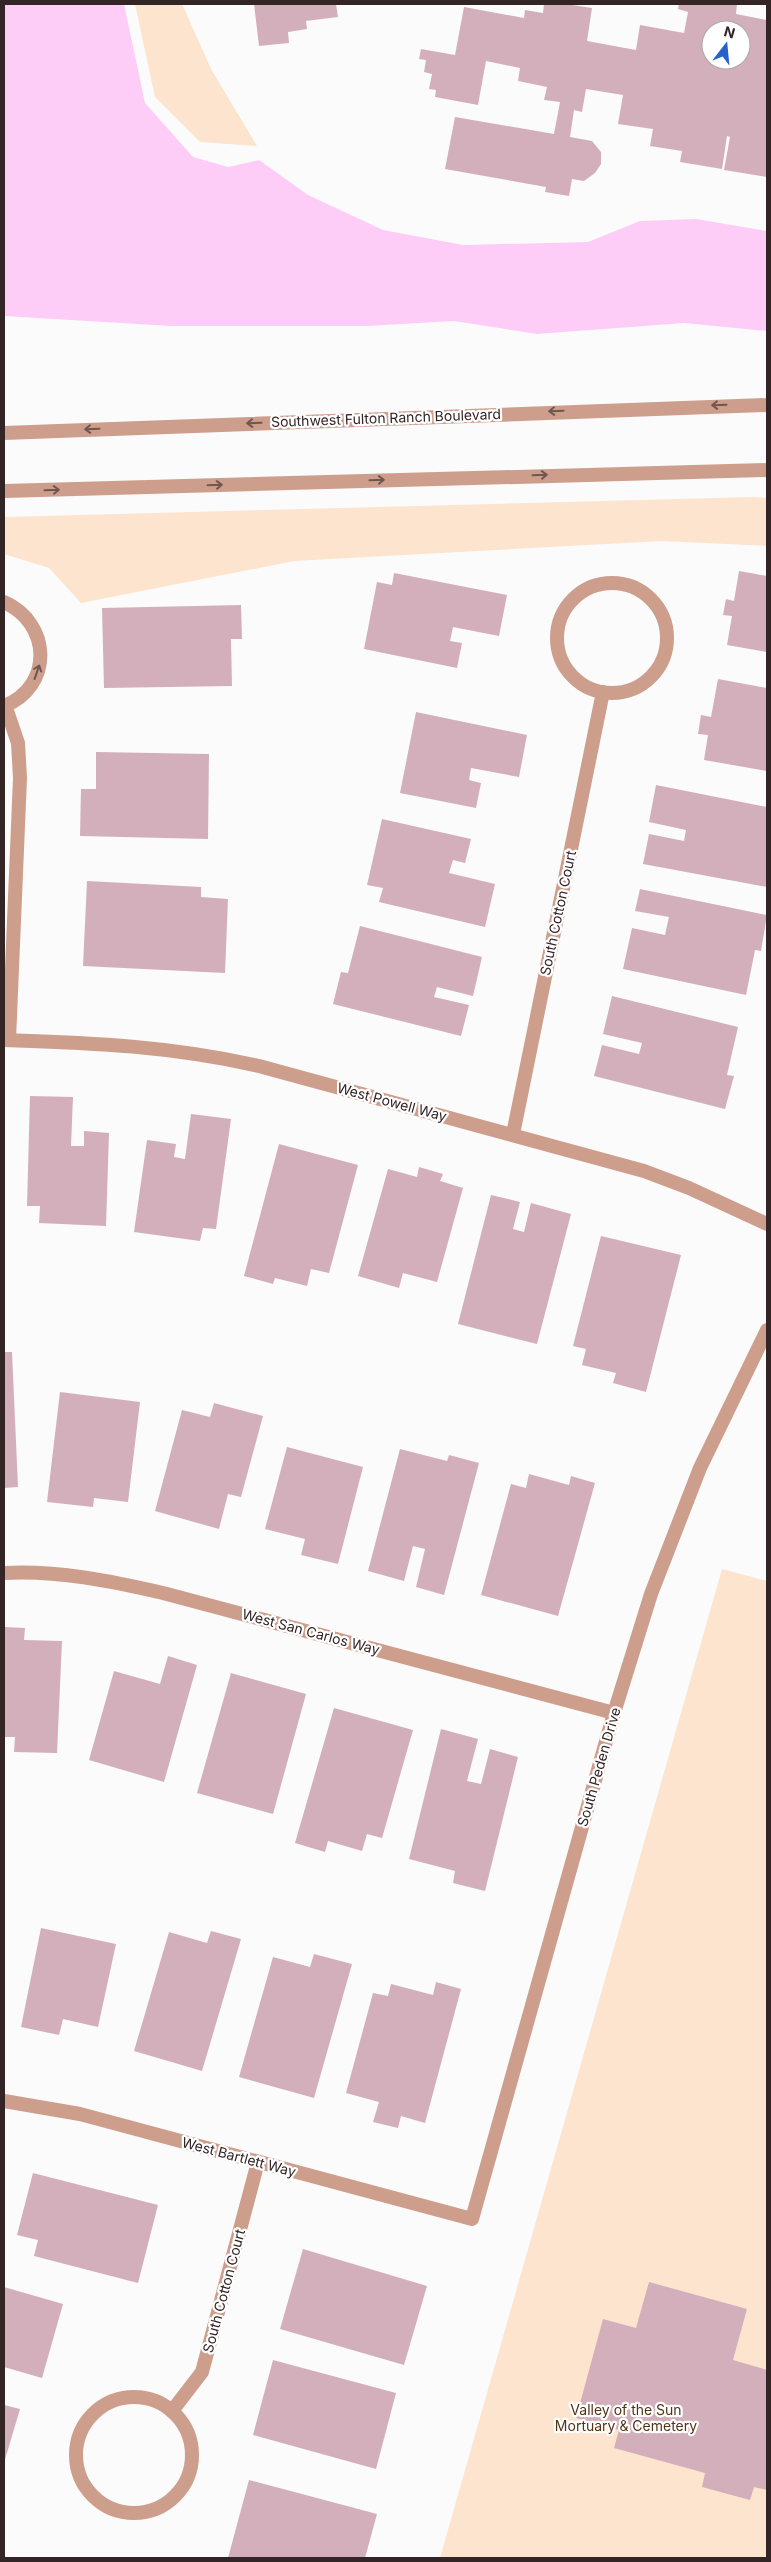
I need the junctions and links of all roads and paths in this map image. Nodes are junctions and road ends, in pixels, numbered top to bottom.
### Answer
1 (767, 405) edge
2 (4, 433) edge
3 (767, 470) edge
4 (4, 491) edge
5 (4, 602) edge
6 (603, 692) junction
7 (4, 705) edge
8 (7, 1040) edge
9 (513, 1134) junction
10 (767, 1224) edge
11 (767, 1330) edge
12 (4, 1573) edge
13 (614, 1713) junction
14 (4, 2101) edge
15 (258, 2162) junction
16 (472, 2219) joint
17 (172, 2411) junction

1 -> 2 street, Southwest Fulton Ranch Boulevard
4 -> 3 street
7 -> 5 street
6 - 6 street
6 - 9 street, South Cotton Court
7 - 8 street
8 - 9 street, West Powell Way
9 - 10 street, West Powell Way
11 - 13 street, South Peden Drive
12 - 13 street, West San Carlos Way
13 - 16 street, South Peden Drive
14 - 15 street, West Bartlett Way
15 - 16 street, West Bartlett Way
15 - 17 street, South Cotton Court
17 - 17 street

